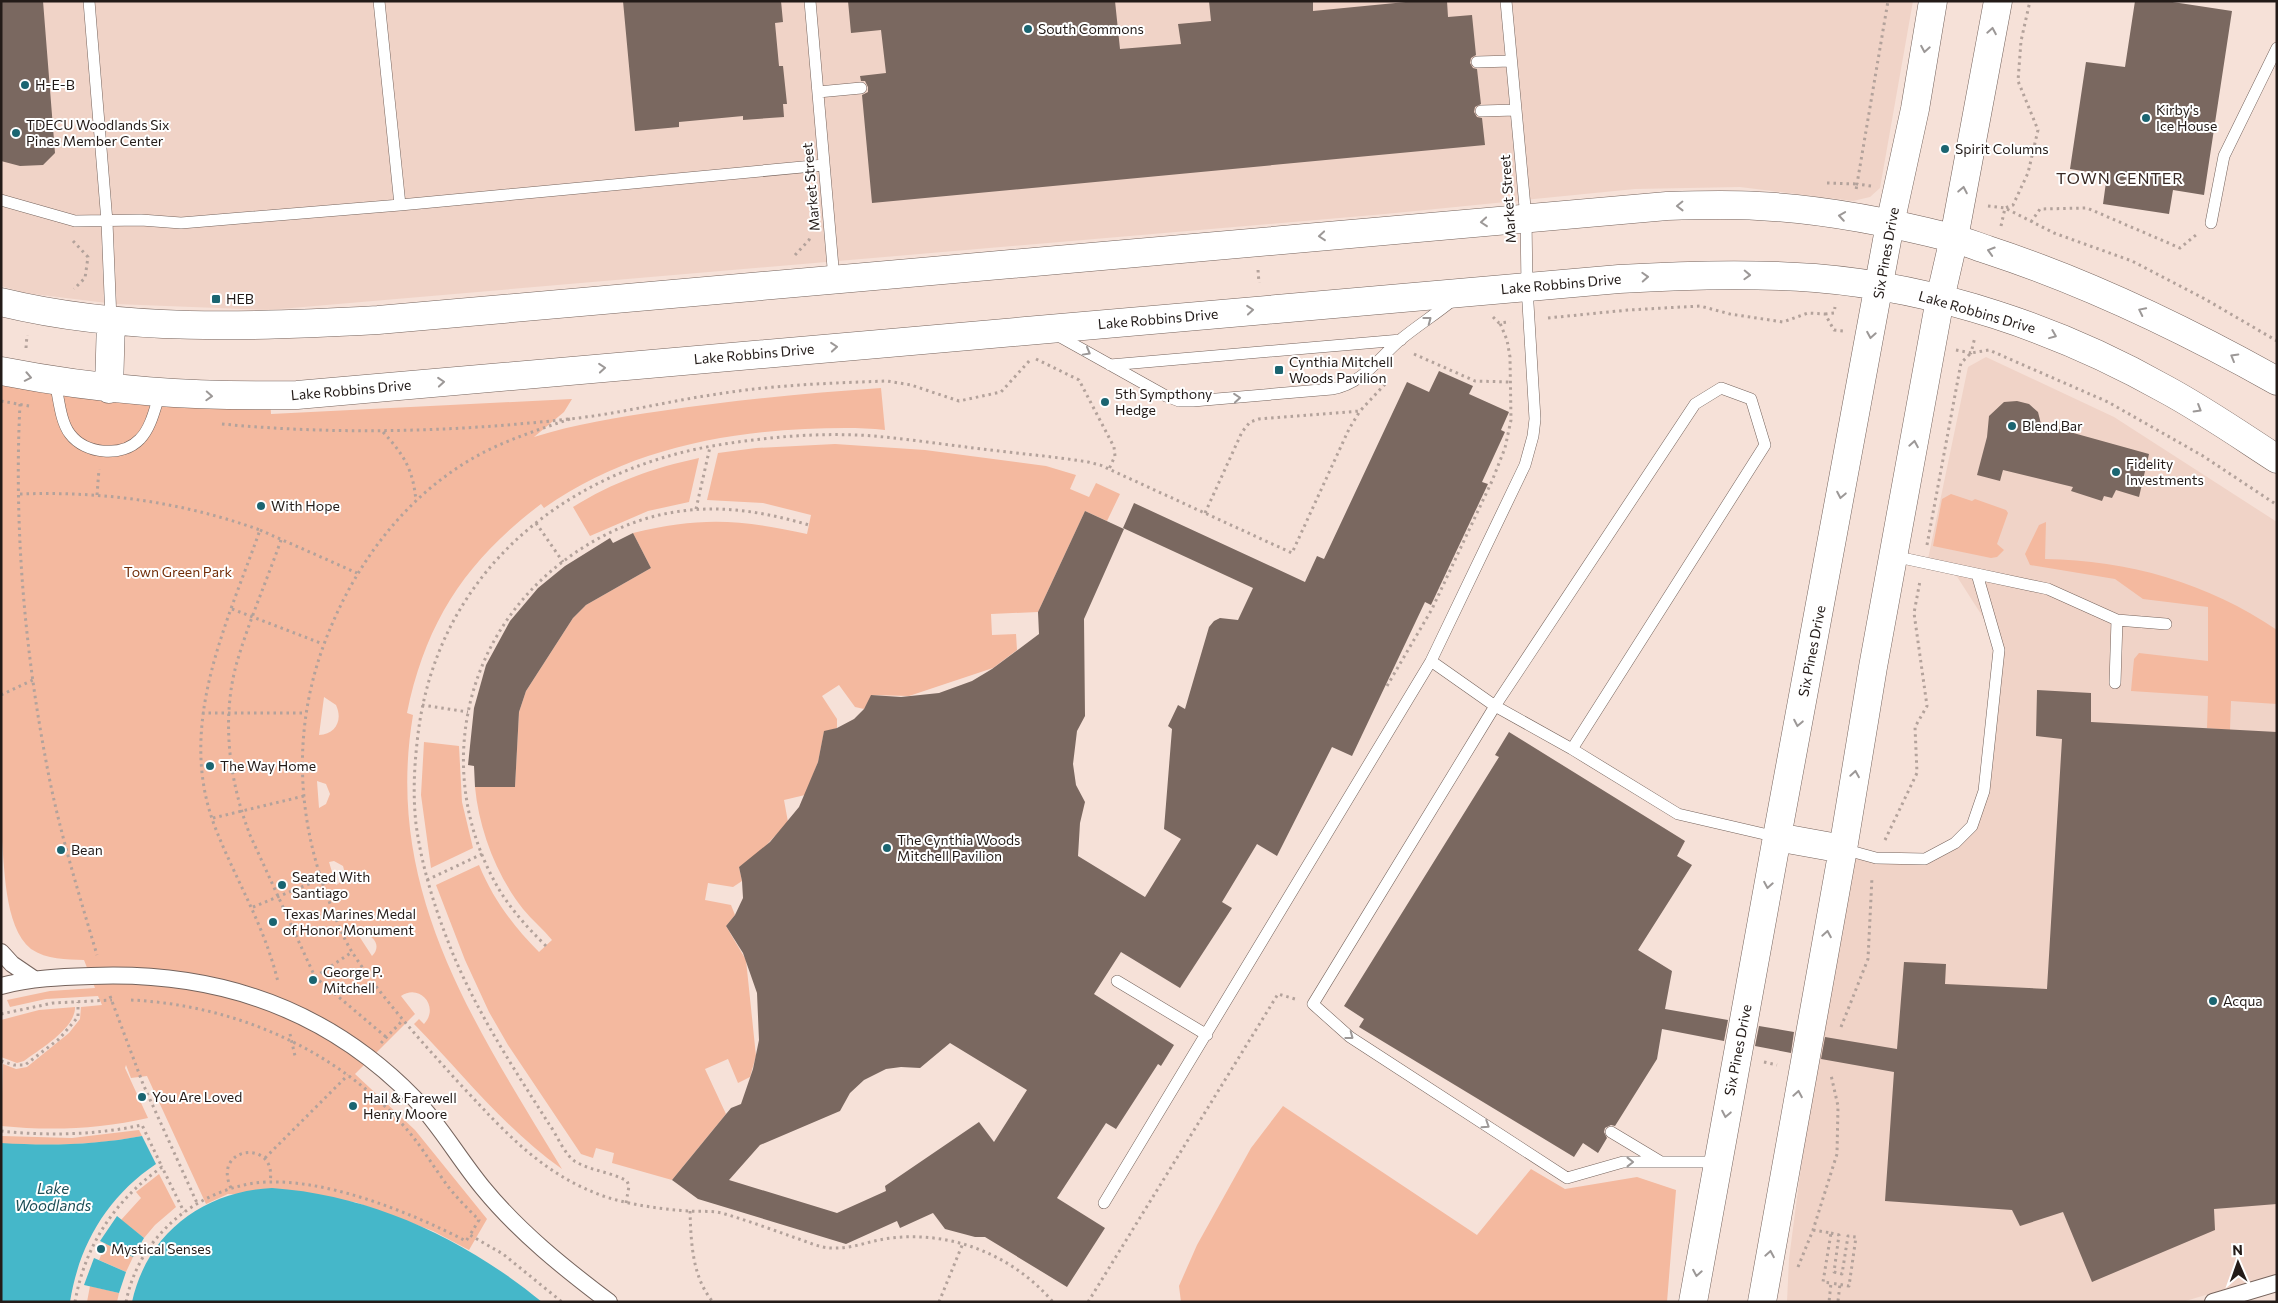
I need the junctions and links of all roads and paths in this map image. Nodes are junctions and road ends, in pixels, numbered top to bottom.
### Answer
1 (89, 1) edge
2 (379, 1) edge
3 (810, 1) edge
4 (1506, 1) edge
5 (1888, 1) edge
6 (1933, 1) edge
7 (1998, 1) edge
8 (2030, 1) edge
9 (2277, 48) edge
10 (1511, 61) junction
11 (1477, 62) dead end
12 (861, 88) dead end
13 (818, 92) junction
14 (1516, 110) junction
15 (1482, 111) dead end
16 (824, 165) junction
17 (1898, 191) junction
18 (1, 200) edge
19 (1960, 202) junction
20 (400, 205) junction
21 (2005, 208) junction
22 (1526, 218) junction
23 (75, 221) junction
24 (107, 222) junction
25 (2031, 222) junction
26 (2211, 223) joint
27 (1890, 224) junction
28 (810, 232) dead end
29 (1954, 238) junction
30 (1995, 252) junction
31 (791, 259) dead end
32 (834, 279) junction
33 (1526, 287) junction
34 (1880, 287) junction
35 (1464, 292) junction
36 (1940, 298) junction
37 (1, 302) edge
38 (111, 307) junction
39 (30, 309) junction
40 (1982, 311) junction
41 (1488, 315) dead end
42 (1529, 320) junction
43 (1499, 323) junction
44 (1045, 328) junction
45 (1871, 334) junction
46 (1400, 340) junction
47 (2277, 341) edge
48 (1932, 345) junction
49 (1419, 349) dead end
50 (1972, 353) junction
51 (1414, 354) junction
52 (1408, 360) dead end
53 (1110, 365) junction
54 (12, 374) edge
55 (2275, 378) edge
56 (1390, 379) dead end
57 (55, 382) junction
58 (1510, 382) junction
59 (109, 389) junction
60 (160, 393) junction
61 (1, 401) edge
62 (20, 405) junction
63 (62, 409) junction
64 (1360, 411) junction
65 (570, 419) junction
66 (221, 424) dead end
67 (383, 431) junction
68 (710, 447) junction
69 (101, 451) junction
70 (2277, 459) edge
71 (1109, 469) junction
72 (20, 494) junction
73 (97, 495) junction
74 (416, 501) junction
75 (2277, 505) edge
76 (696, 509) junction
77 (1205, 513) junction
78 (536, 523) junction
79 (809, 525) dead end
80 (260, 530) junction
81 (281, 540) junction
82 (1894, 556) junction
83 (563, 562) junction
84 (1924, 562) junction
85 (357, 573) junction
86 (1977, 574) junction
87 (232, 609) junction
88 (253, 617) junction
89 (2117, 620) junction
90 (2166, 624) dead end
91 (323, 644) junction
92 (1431, 661) junction
93 (33, 680) junction
94 (2115, 683) dead end
95 (1387, 686) dead end
96 (1, 695) edge
97 (422, 705) junction
98 (1495, 706) junction
99 (468, 712) junction
100 (202, 713) junction
101 (230, 713) junction
102 (305, 713) junction
103 (1572, 749) junction
104 (304, 796) junction
105 (241, 811) junction
106 (212, 818) junction
107 (1777, 837) junction
108 (1843, 849) junction
109 (482, 854) junction
110 (1876, 858) junction
111 (321, 878) junction
112 (427, 880) junction
113 (280, 896) junction
114 (253, 907) junction
115 (546, 946) dead end
116 (1, 952) edge
117 (352, 952) junction
118 (104, 975) junction
119 (315, 977) junction
120 (34, 979) junction
121 (1117, 981) dead end
122 (1, 986) edge
123 (120, 999) dead end
124 (112, 1000) junction
125 (127, 1000) dead end
126 (78, 1002) junction
127 (1313, 1004) junction
128 (284, 1008) junction
129 (1, 1014) edge
130 (403, 1020) junction
131 (1839, 1032) dead end
132 (1207, 1035) junction
133 (386, 1038) junction
134 (292, 1042) junction
135 (295, 1056) dead end
136 (367, 1056) junction
137 (1, 1060) edge
138 (1833, 1067) dead end
139 (347, 1076) junction
140 (1, 1131) edge
141 (1611, 1132) dead end
142 (265, 1158) junction
143 (1661, 1162) junction
144 (1717, 1162) junction
145 (162, 1167) junction
146 (270, 1182) junction
147 (231, 1188) junction
148 (197, 1203) junction
149 (626, 1203) junction
150 (1104, 1203) dead end
151 (690, 1211) junction
152 (184, 1212) junction
153 (1813, 1230) junction
154 (1830, 1233) junction
155 (470, 1235) junction
156 (963, 1243) junction
157 (1794, 1275) dead end
158 (1831, 1283) junction
159 (2277, 1283) edge
160 (1840, 1284) junction
161 (1838, 1301) edge
162 (75, 1302) edge
163 (126, 1302) edge
164 (562, 1302) edge
165 (610, 1302) edge
166 (713, 1302) edge
167 (939, 1302) edge
168 (1053, 1302) edge
169 (1088, 1302) edge
170 (1693, 1302) edge
171 (1762, 1302) edge
172 (1828, 1302) edge
173 (1842, 1302) edge
174 (2213, 1302) edge

1 - 24 lane
2 - 20 lane
3 - 13 lane, Market Street
4 - 10 lane, Market Street
5 - 17 path
6 -> 17 street, Six Pines Drive
19 -> 7 street
8 - 21 path
9 - 26 lane
10 - 11 lane
10 - 14 lane, Market Street
12 - 13 lane
13 - 16 lane, Market Street
14 - 15 lane
14 - 22 lane, Market Street
16 - 20 lane
16 - 32 lane, Market Street
17 - 27 street, Six Pines Drive
18 - 23 lane
19 - 21 path
19 - 29 street
20 - 24 lane
21 - 25 path
21 - 30 path
27 -> 22 street
22 -> 32 street
22 - 33 lane, Market Street
23 - 24 lane
23 - 38 path
24 - 38 lane
25 - 26 path
25 - 47 path
27 - 29 street
27 - 34 street, Six Pines Drive
28 - 31 path
30 -> 29 street
29 - 36 street
55 -> 30 street
32 - 38 street
33 -> 34 street, Lake Robbins Drive
33 - 35 street, Lake Robbins Drive
33 - 42 lane, Market Street
34 - 36 street, Lake Robbins Drive
34 - 45 street, Six Pines Drive
44 -> 35 street, Lake Robbins Drive
46 -> 35 lane
36 - 40 street, Lake Robbins Drive
36 - 48 street
37 - 39 street
38 - 39 street
38 - 59 street
39 - 54 path
40 - 50 path
40 -> 70 street, Lake Robbins Drive
41 - 43 path
42 - 43 path
42 - 45 path
42 - 92 lane, Market Street
43 - 58 path
44 -> 53 lane
60 -> 44 street, Lake Robbins Drive
45 -> 107 street, Six Pines Drive
46 - 53 lane
53 -> 46 lane
48 - 50 path
82 -> 48 street
49 - 51 path
50 - 75 path
50 - 84 path
51 - 52 path
51 - 58 path
54 -> 57 street, Lake Robbins Drive
54 - 62 path
56 - 64 path
57 - 59 street, Lake Robbins Drive
57 - 63 lane
58 - 95 path
59 - 60 street, Lake Robbins Drive
60 - 69 lane
61 - 62 path
62 - 63 path
62 - 72 path
63 - 69 lane
64 - 77 path
64 - 77 path
65 - 67 path
65 - 71 path
65 - 74 path
66 - 67 path
67 - 74 path
68 - 71 path
68 - 76 path
68 - 78 path
69 - 73 path
71 - 77 path
72 - 73 path
72 - 93 path
73 - 80 path
74 - 85 path
76 - 79 path
76 - 83 path
78 - 83 path
78 - 97 path
80 - 81 path
80 - 87 path
81 - 85 path
81 - 88 path
82 - 84 lane
108 -> 82 street
83 - 99 path
84 - 86 lane
84 - 110 path
85 - 91 path
86 - 89 lane
86 - 110 lane
87 - 88 path
87 - 100 path
88 - 91 path
88 - 101 path
89 - 90 lane
89 - 94 lane
91 - 102 path
92 - 98 lane
92 - 132 lane, Market Street
93 - 96 path
93 - 118 path
97 - 99 path
97 - 112 path
98 - 103 lane
98 - 103 lane
98 - 127 lane
99 - 109 path
100 - 101 path
100 - 106 path
101 - 102 path
101 - 105 path
102 - 104 path
103 - 107 lane
104 - 105 path
104 - 111 path
105 - 106 path
105 - 113 path
106 - 114 path
107 - 108 street
107 -> 144 street, Six Pines Drive
108 - 110 lane
171 -> 108 street
109 - 112 path
109 - 115 path
110 - 131 path
111 - 113 path
111 - 117 path
112 - 149 path
113 - 114 path
113 - 119 path
114 - 128 path
116 - 120 street
117 - 119 path
117 - 130 path
118 - 120 street
118 - 124 path
118 - 128 street
119 - 133 path
120 - 122 street
121 - 132 lane
123 - 124 path
124 - 126 path
124 - 148 path
125 - 134 path
126 - 129 path
126 - 137 path
127 -> 143 lane
127 - 169 path
128 - 134 path
128 - 136 street
130 - 133 path
130 - 149 path
132 - 150 lane, Market Street
133 - 136 path
134 - 135 path
134 - 139 path
136 - 139 path
136 - 165 street
138 - 153 path
139 - 142 path
139 - 155 path
140 - 145 path
141 - 143 lane
142 - 146 path
142 - 147 path
143 - 144 lane
144 -> 170 street, Six Pines Drive
145 - 152 path
145 - 162 path
146 - 147 path
146 - 155 path
147 - 148 path
148 - 152 path
149 - 151 path
151 - 156 path
151 - 166 path
152 - 163 path
153 - 154 path
153 - 157 path
154 - 158 path
154 - 160 path
155 - 164 path
156 - 167 path
156 - 168 path
158 - 160 path
158 - 172 path
159 - 174 street
160 - 161 path
161 - 173 path

